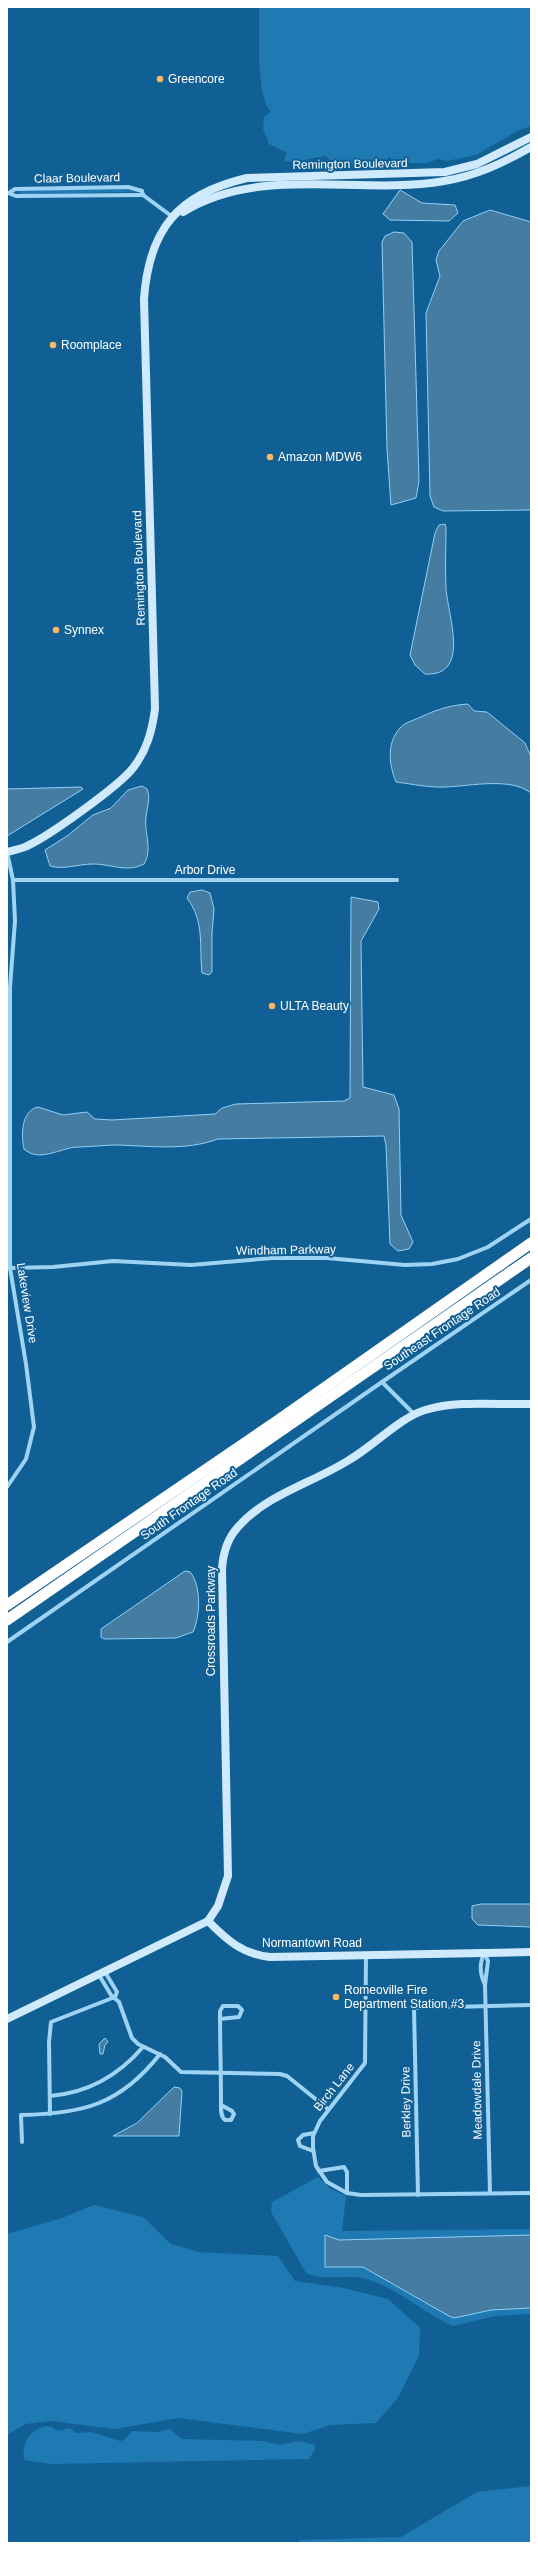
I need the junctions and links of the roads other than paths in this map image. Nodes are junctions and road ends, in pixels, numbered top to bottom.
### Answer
1 (531, 137) edge
2 (531, 147) edge
3 (8, 194) edge
4 (143, 195) junction
5 (174, 218) junction
6 (7, 852) edge
7 (13, 880) junction
8 (397, 880) dead end
9 (8, 1029) edge
10 (531, 1219) edge
11 (531, 1243) edge
12 (531, 1258) edge
13 (8, 1268) edge
14 (531, 1280) edge
15 (382, 1382) junction
16 (531, 1404) edge
17 (414, 1415) junction
18 (7, 1487) edge
19 (29, 1589) junction
20 (7, 1598) edge
21 (7, 1605) edge
22 (7, 1620) edge
23 (7, 1642) edge
24 (208, 1921) junction
25 (531, 1952) edge
26 (484, 1953) junction
27 (366, 1956) junction
28 (102, 1973) junction
29 (485, 1986) junction
30 (115, 1997) junction
31 (531, 2005) edge
32 (485, 2006) junction
33 (220, 2018) junction
34 (7, 2019) edge
35 (144, 2047) junction
36 (160, 2054) junction
37 (221, 2074) junction
38 (50, 2096) junction
39 (221, 2105) dead end
40 (328, 2109) junction
41 (50, 2114) junction
42 (314, 2133) junction
43 (22, 2142) dead end
44 (313, 2151) junction
45 (319, 2171) junction
46 (348, 2193) junction
47 (490, 2193) junction
48 (531, 2193) edge
49 (418, 2195) junction

1 - 5 street, Remington Boulevard
2 - 5 street, Remington Boulevard
3 - 4 street, Claar Boulevard
3 - 4 street, Claar Boulevard
4 - 5 street, Claar Boulevard
5 - 6 street, Remington Boulevard
6 - 7 street, Lakeview Drive
7 - 8 street, Arbor Drive
7 - 9 street, Lakeview Drive
9 - 13 street, Lakeview Drive
10 - 13 street, Windham Parkway
11 - 19 highway
12 - 22 highway
13 - 18 street, Lakeview Drive
14 - 15 street, Southeast Frontage Road
15 - 17 street, Southeast Frontage Road
15 - 23 street, South Frontage Road
16 - 17 street, Crossroads Parkway
17 - 24 street, Crossroads Parkway
19 - 20 highway
19 - 21 highway
24 - 27 street, Normantown Road
24 - 28 street
25 - 26 street, Normantown Road
26 - 27 street, Normantown Road
26 - 29 street, Meadowdale Drive
26 - 29 street, Meadowdale Drive
27 - 40 street, Birch Lane
28 - 30 street
28 - 30 street
28 - 34 street
29 - 32 street, Meadowdale Drive
30 - 35 street
30 - 38 street
31 - 32 street
32 - 47 street, Meadowdale Drive
32 - 49 street, Berkley Drive
33 - 33 street
33 - 37 street
35 - 36 street
35 - 38 street
36 - 37 street
36 - 41 street
37 - 39 street
37 - 40 street
38 - 41 street
40 - 42 street, Birch Lane
41 - 43 street
42 - 44 street, Birch Lane
42 - 44 street
44 - 45 street, Birch Lane
45 - 46 street, Birch Lane
45 - 46 street
46 - 49 street, Birch Lane
47 - 48 street, Birch Lane
47 - 49 street, Birch Lane

